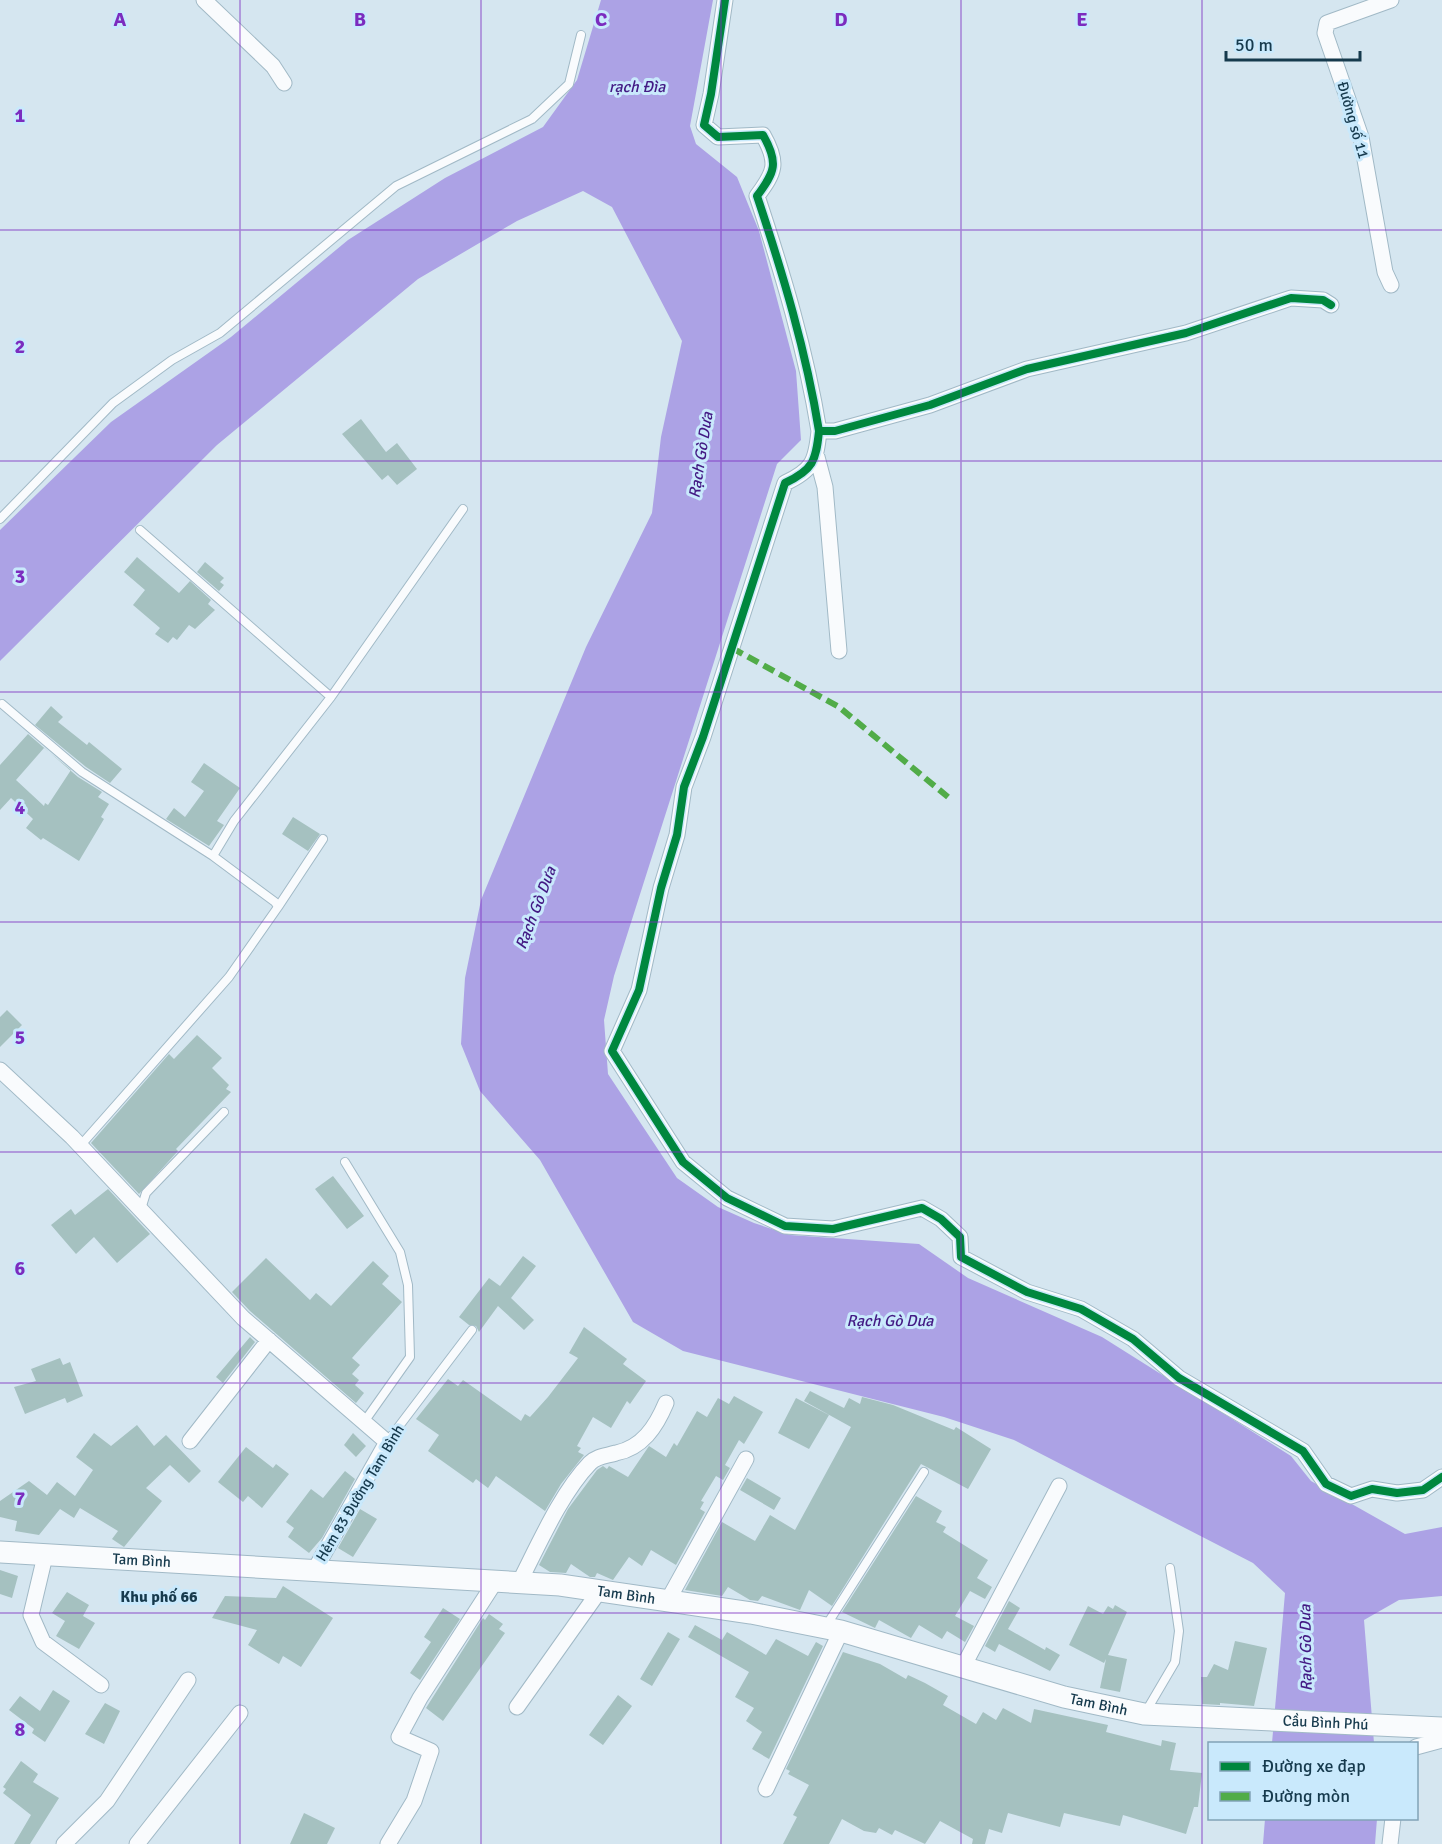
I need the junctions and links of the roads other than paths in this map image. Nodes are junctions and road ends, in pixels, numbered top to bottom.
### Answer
1 (204, 0) edge
2 (725, 0) edge
3 (1391, 0) edge
4 (581, 35) dead end
5 (284, 83) dead end
6 (1391, 285) dead end
7 (1331, 305) dead end
8 (819, 431) junction
9 (817, 457) junction
10 (463, 509) dead end
11 (0, 519) edge
12 (140, 530) dead end
13 (839, 651) dead end
14 (331, 697) junction
15 (2, 704) dead end
16 (323, 839) dead end
17 (213, 856) junction
18 (278, 907) junction
19 (0, 1070) edge
20 (224, 1112) dead end
21 (80, 1146) junction
22 (345, 1162) dead end
23 (141, 1209) junction
24 (472, 1330) dead end
25 (269, 1340) junction
26 (666, 1403) dead end
27 (364, 1422) junction
28 (190, 1441) dead end
29 (387, 1442) junction
30 (746, 1460) dead end
31 (924, 1472) dead end
32 (1442, 1477) edge
33 (1059, 1486) dead end
34 (0, 1552) edge
35 (45, 1556) junction
36 (1170, 1568) dead end
37 (314, 1571) junction
38 (495, 1582) junction
39 (519, 1583) junction
40 (600, 1590) junction
41 (667, 1602) junction
42 (833, 1629) junction
43 (963, 1667) junction
44 (188, 1680) dead end
45 (101, 1685) dead end
46 (517, 1707) dead end
47 (240, 1713) dead end
48 (1144, 1714) junction
49 (1240, 1718) joint
50 (1442, 1728) edge
51 (1442, 1740) edge
52 (1418, 1746) edge
53 (766, 1789) dead end
54 (1393, 1820) edge
55 (64, 1844) edge
56 (137, 1844) edge
57 (388, 1844) edge
58 (1390, 1844) edge

1 - 5 street
2 - 8 street
3 - 6 street, Đường số 11
4 - 11 lane
7 - 8 street
8 - 9 street
9 - 13 street
9 - 32 street
10 - 14 lane
12 - 14 lane
14 - 17 lane
15 - 17 lane
16 - 18 lane
17 - 18 lane
18 - 21 lane
19 - 21 street
20 - 23 lane
21 - 23 street
22 - 27 lane
23 - 25 street
24 - 29 lane, Hẻm 83 Đường Tam Bình
25 - 27 street
25 - 28 street
26 - 39 street
27 - 29 street
29 - 37 street, Hẻm 83 Đường Tam Bình
30 - 41 street
31 - 42 lane
33 - 43 street
34 - 35 main road, Tam Bình
35 - 37 main road, Tam Bình
35 - 45 street
36 - 48 lane
37 - 38 main road, Tam Bình
38 - 39 main road, Tam Bình
38 - 57 street
39 - 40 main road, Tam Bình
40 - 41 main road, Tam Bình
40 - 46 street
41 - 42 main road, Tam Bình
42 - 43 main road, Tam Bình
42 - 53 street
43 - 48 main road, Tam Bình
44 - 55 street
47 - 56 street
48 - 49 main road, Tam Bình
49 - 50 main road, Cầu Bình Phú
51 - 52 street
54 - 58 street

